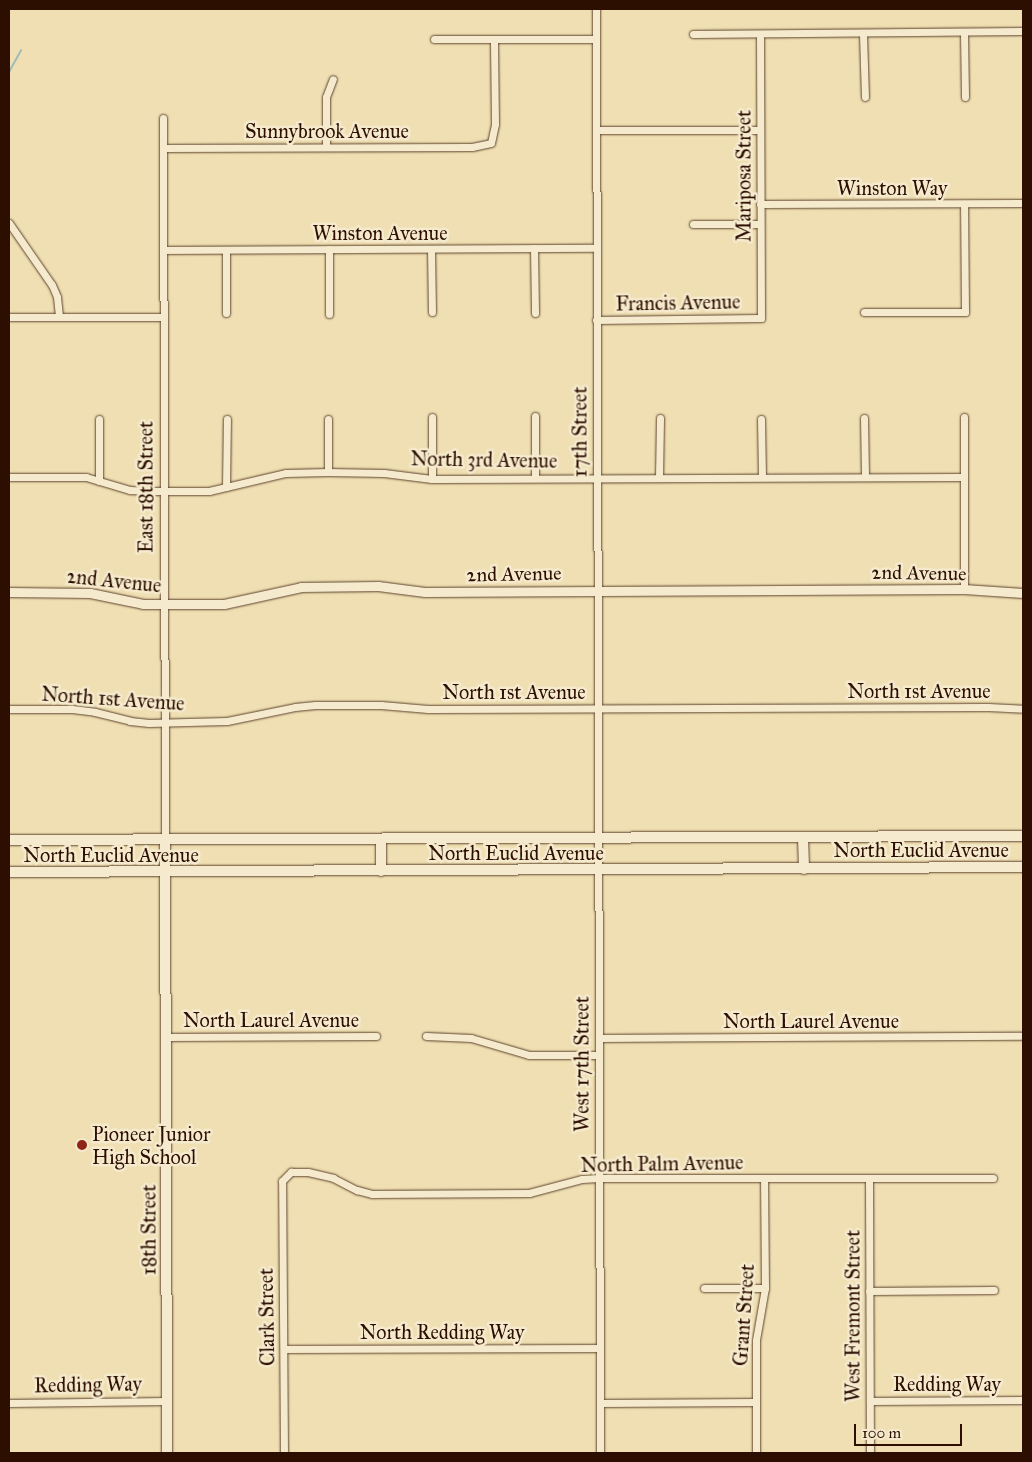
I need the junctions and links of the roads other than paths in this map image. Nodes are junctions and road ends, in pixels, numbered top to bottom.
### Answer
1 (596, 9) edge
2 (1023, 31) edge
3 (964, 33) junction
4 (693, 34) dead end
5 (760, 34) junction
6 (863, 34) junction
7 (434, 39) dead end
8 (494, 39) junction
9 (596, 39) junction
10 (332, 79) dead end
11 (864, 97) dead end
12 (965, 97) dead end
13 (162, 118) dead end
14 (596, 130) junction
15 (760, 130) junction
16 (326, 147) junction
17 (163, 148) junction
18 (1023, 203) edge
19 (760, 204) junction
20 (964, 204) junction
21 (9, 222) edge
22 (693, 224) dead end
23 (760, 224) junction
24 (534, 248) junction
25 (596, 248) junction
26 (329, 249) junction
27 (431, 249) junction
28 (163, 250) junction
29 (226, 250) junction
30 (432, 312) dead end
31 (864, 312) dead end
32 (226, 313) dead end
33 (535, 313) dead end
34 (329, 314) dead end
35 (58, 316) junction
36 (9, 317) edge
37 (164, 317) junction
38 (761, 318) joint
39 (596, 320) junction
40 (535, 416) dead end
41 (432, 417) dead end
42 (964, 417) dead end
43 (660, 418) dead end
44 (864, 418) dead end
45 (99, 419) dead end
46 (227, 419) dead end
47 (328, 419) dead end
48 (762, 419) dead end
49 (328, 472) junction
50 (597, 477) junction
51 (659, 477) junction
52 (762, 477) junction
53 (865, 477) junction
54 (963, 477) junction
55 (9, 478) edge
56 (535, 478) junction
57 (432, 479) junction
58 (99, 481) junction
59 (226, 486) junction
60 (164, 491) junction
61 (597, 590) junction
62 (964, 590) junction
63 (9, 592) edge
64 (1023, 593) edge
65 (164, 604) junction
66 (9, 709) edge
67 (597, 709) junction
68 (1023, 709) edge
69 (165, 722) junction
70 (1023, 836) edge
71 (598, 838) junction
72 (803, 838) junction
73 (165, 839) junction
74 (381, 839) junction
75 (9, 840) edge
76 (598, 855) joint
77 (165, 856) joint
78 (1023, 867) edge
79 (804, 868) junction
80 (598, 870) junction
81 (381, 871) junction
82 (9, 872) edge
83 (165, 872) junction
84 (376, 1036) dead end
85 (426, 1036) dead end
86 (1023, 1036) edge
87 (166, 1037) junction
88 (599, 1038) junction
89 (599, 1055) junction
90 (599, 1178) junction
91 (764, 1178) junction
92 (869, 1178) junction
93 (993, 1178) dead end
94 (282, 1181) joint
95 (704, 1288) dead end
96 (765, 1288) junction
97 (994, 1290) dead end
98 (869, 1291) junction
99 (600, 1348) junction
100 (284, 1349) junction
101 (167, 1400) junction
102 (1023, 1400) edge
103 (870, 1401) junction
104 (756, 1402) junction
105 (9, 1403) edge
106 (600, 1403) junction
107 (167, 1453) edge
108 (284, 1453) edge
109 (600, 1453) edge
110 (756, 1453) edge
111 (870, 1453) edge

1 - 9 street, 17th Street
2 - 3 street
3 - 6 street
3 - 12 street
4 - 5 street
5 - 6 street
5 - 15 street, Mariposa Street
6 - 11 street
7 - 8 street
8 - 9 street
8 - 16 street, Sunnybrook Avenue
9 - 14 street, 17th Street
10 - 16 street
13 - 17 street, East 18th Street
14 - 15 street
14 - 25 street, 17th Street
15 - 19 street, Mariposa Street
16 - 17 street, Sunnybrook Avenue
17 - 28 street, East 18th Street
18 - 20 street, Winston Way
19 - 20 street, Winston Way
19 - 23 street, Mariposa Street
20 - 31 street
21 - 35 street
22 - 23 street
23 - 38 street, Mariposa Street
24 - 25 street, Winston Avenue
24 - 27 street, Winston Avenue
24 - 33 street
25 - 39 street, 17th Street
26 - 27 street, Winston Avenue
26 - 29 street, Winston Avenue
26 - 34 street
27 - 30 street
28 - 29 street, Winston Avenue
28 - 37 street, East 18th Street
29 - 32 street
35 - 36 street
35 - 37 street
37 - 60 street, East 18th Street
38 - 39 street, Francis Avenue
39 - 50 street, 17th Street
40 - 56 street
41 - 57 street
42 - 54 street
43 - 51 street
44 - 53 street
45 - 58 street
46 - 59 street
47 - 49 street
48 - 52 street
49 - 57 street, North 3rd Avenue
49 - 59 street, North 3rd Avenue
50 - 51 street, North 3rd Avenue
50 - 56 street, North 3rd Avenue
50 - 61 street, 17th Street
51 - 52 street, North 3rd Avenue
52 - 53 street, North 3rd Avenue
53 - 54 street, North 3rd Avenue
54 - 62 street
55 - 58 street, North 3rd Avenue
56 - 57 street, North 3rd Avenue
58 - 60 street, North 3rd Avenue
59 - 60 street, North 3rd Avenue
60 - 65 street, East 18th Street
61 - 62 street, 2nd Avenue
61 - 65 street, 2nd Avenue
61 - 67 street, 17th Street
62 - 64 street, 2nd Avenue
63 - 65 street, 2nd Avenue
65 - 69 street, East 18th Street
66 - 69 street, North 1st Avenue
67 - 68 street, North 1st Avenue
67 - 69 street, North 1st Avenue
67 - 71 street, 17th Street
69 - 73 street, East 18th Street
70 - 72 main road, North Euclid Avenue
71 - 72 main road, North Euclid Avenue
71 - 74 main road, North Euclid Avenue
71 - 76 street, 17th Street
72 - 79 main road
73 - 74 main road, North Euclid Avenue
73 - 75 main road, North Euclid Avenue
73 - 77 main road, East 18th Street
74 - 81 main road
76 - 80 street, West 17th Street
77 - 83 main road, 18th Street
78 - 79 main road, North Euclid Avenue
79 - 80 main road, North Euclid Avenue
80 - 81 main road, North Euclid Avenue
80 - 88 street, West 17th Street
81 - 83 main road, North Euclid Avenue
82 - 83 main road, North Euclid Avenue
83 - 87 main road, 18th Street
84 - 87 street, North Laurel Avenue
85 - 89 street
86 - 88 street, North Laurel Avenue
87 - 101 main road, 18th Street
88 - 89 street, West 17th Street
89 - 90 street, West 17th Street
90 - 91 street, North Palm Avenue
90 - 94 street, North Palm Avenue
90 - 99 street, West 17th Street
91 - 92 street, North Palm Avenue
91 - 96 street, Grant Street
92 - 93 street, North Palm Avenue
92 - 98 street, West Fremont Street
94 - 100 street, Clark Street
95 - 96 street
96 - 104 street, Grant Street
97 - 98 street
98 - 103 street, West Fremont Street
99 - 100 street, North Redding Way
99 - 106 street, West 17th Street
100 - 108 street, Clark Street
101 - 105 street, Redding Way
101 - 107 main road, 18th Street
102 - 103 street, Redding Way
103 - 111 street, West Fremont Street
104 - 106 street
104 - 110 street, Grant Street
106 - 109 street, West 17th Street

